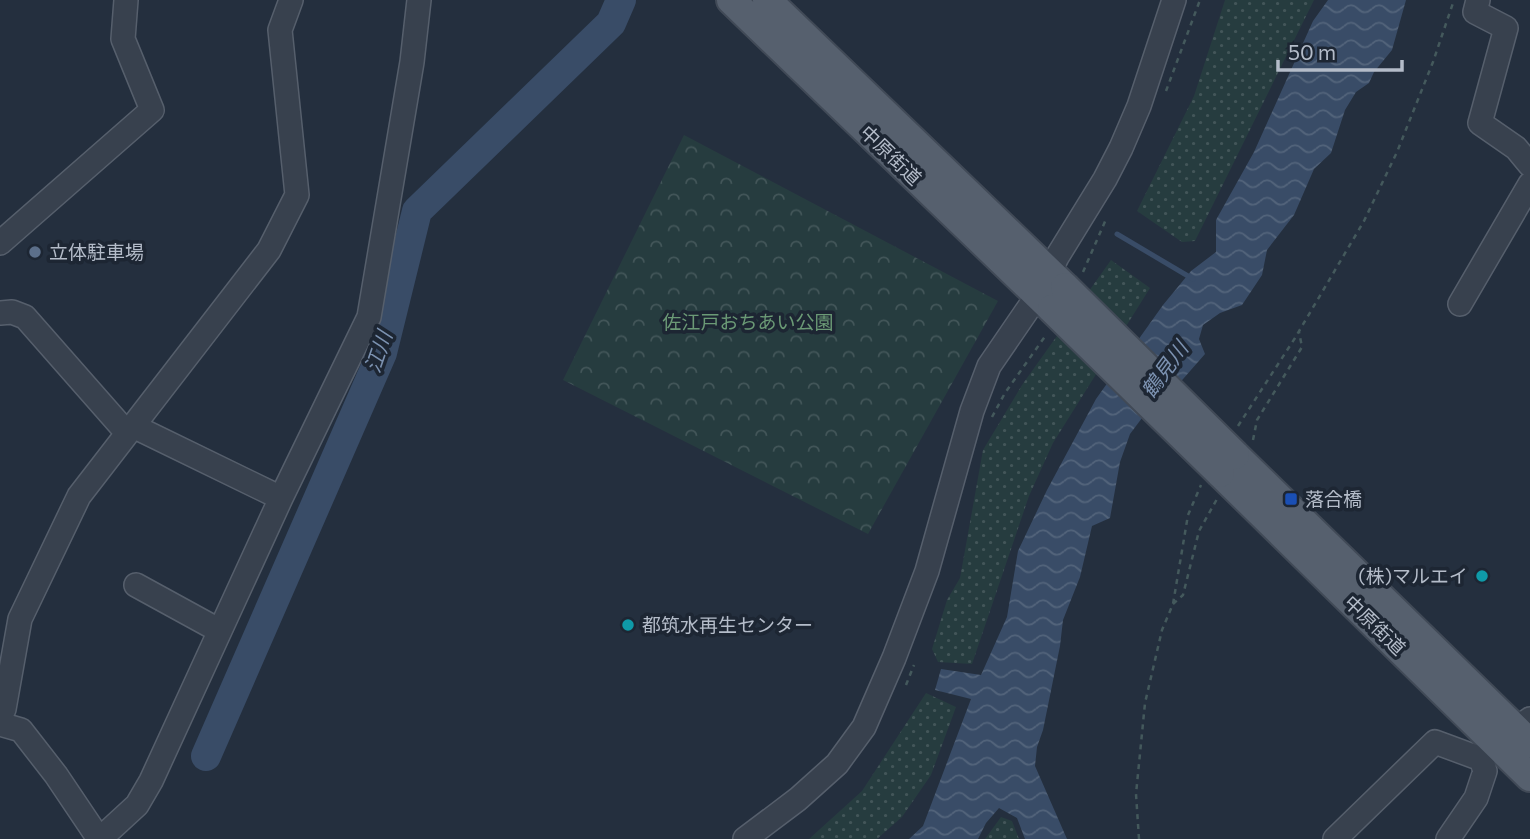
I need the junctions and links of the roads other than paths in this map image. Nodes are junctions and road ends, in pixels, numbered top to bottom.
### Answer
1 (126, 0) edge
2 (291, 0) edge
3 (419, 0) edge
4 (730, 0) edge
5 (767, 0) edge
6 (1174, 0) edge
7 (1478, 0) edge
8 (1530, 165) edge
9 (0, 243) edge
10 (1051, 291) junction
11 (0, 313) edge
12 (130, 429) junction
13 (281, 498) junction
14 (142, 596) dead end
15 (220, 631) junction
16 (0, 717) edge
17 (0, 724) edge
18 (1510, 739) edge
19 (1530, 778) edge
20 (99, 839) edge
21 (745, 839) edge
22 (1335, 839) edge
23 (1448, 839) edge

1 - 9 street
2 - 12 street
3 - 13 street
4 - 10 main road, 中原街道
5 - 10 main road, 中原街道
6 - 10 street
7 - 8 street
10 - 18 main road, 中原街道, bridge
10 - 21 street
11 - 12 street
12 - 13 street
12 - 16 street
13 - 15 street
14 - 15 street
15 - 20 street
17 - 20 street
18 - 19 main road, 中原街道
18 - 22 street
18 - 23 street

